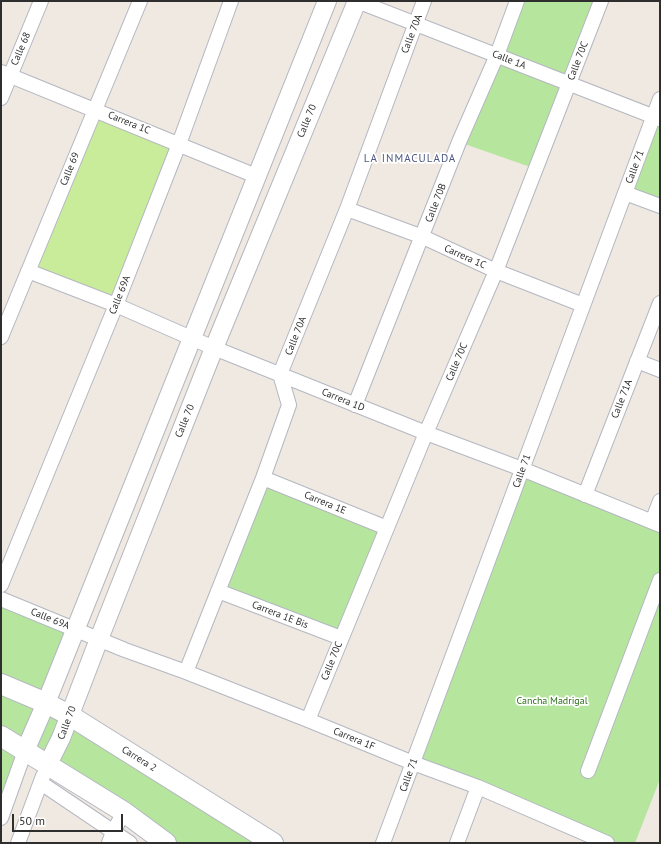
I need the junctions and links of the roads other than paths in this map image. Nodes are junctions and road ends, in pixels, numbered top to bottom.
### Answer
1 (41, 1) edge
2 (140, 1) edge
3 (231, 1) edge
4 (327, 1) edge
5 (357, 1) edge
6 (424, 1) edge
7 (517, 1) edge
8 (601, 1) edge
9 (415, 24) junction
10 (497, 56) junction
11 (5, 74) edge
12 (569, 84) junction
13 (1, 98) edge
14 (660, 99) edge
15 (95, 110) junction
16 (657, 118) edge
17 (179, 144) junction
18 (256, 176) junction
19 (625, 192) junction
20 (660, 206) edge
21 (347, 209) junction
22 (423, 237) junction
23 (28, 271) junction
24 (496, 271) junction
25 (660, 302) edge
26 (116, 305) junction
27 (583, 306) junction
28 (1, 337) edge
29 (192, 339) junction
30 (214, 348) junction
31 (637, 361) junction
32 (660, 370) edge
33 (280, 374) junction
34 (356, 405) junction
35 (426, 433) junction
36 (522, 469) junction
37 (263, 478) junction
38 (585, 495) junction
39 (660, 501) edge
40 (656, 523) edge
41 (387, 528) junction
42 (660, 580) edge
43 (1, 586) edge
44 (218, 591) junction
45 (1, 599) edge
46 (75, 629) junction
47 (342, 638) junction
48 (99, 639) junction
49 (186, 672) junction
50 (1, 684) edge
51 (46, 703) junction
52 (69, 715) junction
53 (308, 720) junction
54 (1, 736) edge
55 (25, 751) junction
56 (413, 763) junction
57 (48, 764) junction
58 (588, 771) dead end
59 (41, 783) junction
60 (478, 788) junction
61 (124, 812) junction
62 (1, 818) edge
63 (111, 837) edge
64 (599, 842) edge
65 (18, 843) edge
66 (130, 843) edge
67 (166, 843) edge
68 (273, 843) edge
69 (383, 843) edge
70 (457, 843) edge

1 - 11 street, Calle 68
2 - 15 street, Calle 69
3 - 17 street, Calle 69A
4 - 18 street
5 - 9 street, Calle 1A
5 - 30 street, Calle 70
6 - 9 street, Calle 70A
7 - 10 street, Calle 70B
8 - 12 street, Calle 70C
9 - 10 street, Calle 1A
9 - 21 street, Calle 70A
10 - 12 street, Calle 1A
10 - 22 street, Calle 70B
11 - 13 street, Calle 68
11 - 15 street, Carrera 1C
12 - 16 street, Calle 1A
12 - 24 street, Calle 70C
14 - 16 street, Calle 71
15 - 17 street, Carrera 1C
15 - 23 street, Calle 69
16 - 19 street, Calle 71
17 - 18 street, Carrera 1C
17 - 26 street, Calle 69A
18 - 29 street
19 - 20 street
19 - 27 street, Calle 71
21 - 22 street, Carrera 1C
21 - 33 street, Calle 70A
22 - 24 street, Carrera 1C
22 - 34 street, Calle 70B
23 - 26 street, Carrera 1D
23 - 28 street, Calle 69
24 - 27 street, Carrera 1C
24 - 35 street, Calle 70C
25 - 31 street, Calle 71A
26 - 29 street, Carrera 1D
26 - 43 street, Calle 69A
27 - 36 street, Calle 71
29 - 30 street, Carrera 1D
29 - 46 street
30 - 33 street, Carrera 1D
30 - 48 street, Calle 70
31 - 32 street
31 - 38 street, Calle 71A
33 - 34 street, Carrera 1D
33 - 37 street
34 - 35 street, Carrera 1D
35 - 36 street, Carrera 1D
35 - 41 street, Calle 70C
36 - 38 street, Carrera 1D
36 - 56 street, Calle 71
37 - 41 street, Carrera 1E
37 - 44 street
38 - 40 street, Carrera 1D
39 - 40 street
41 - 47 street, Calle 70C
42 - 58 street
44 - 47 street, Carrera 1E Bis
44 - 49 street
45 - 46 street, Calle 69A
46 - 48 street, Calle 69A
46 - 51 street
47 - 53 street, Calle 70C
48 - 49 street, Carrera 1F
48 - 52 street, Calle 70
49 - 53 street, Carrera 1F
50 - 51 main road, Carrera 2
51 - 52 main road, Carrera 2
51 - 55 street
52 - 57 street, Calle 70
52 - 68 main road, Carrera 2
53 - 56 street, Carrera 1F
54 - 55 main road
55 - 57 main road
55 - 62 street
56 - 60 street, Carrera 1F
56 - 69 street, Calle 71
57 - 59 street, Calle 70
57 - 61 main road
59 - 63 street
59 - 65 street, Calle 70
60 - 64 street, Carrera 1F
60 - 70 street
61 - 63 street
61 - 67 main road
63 - 66 street

